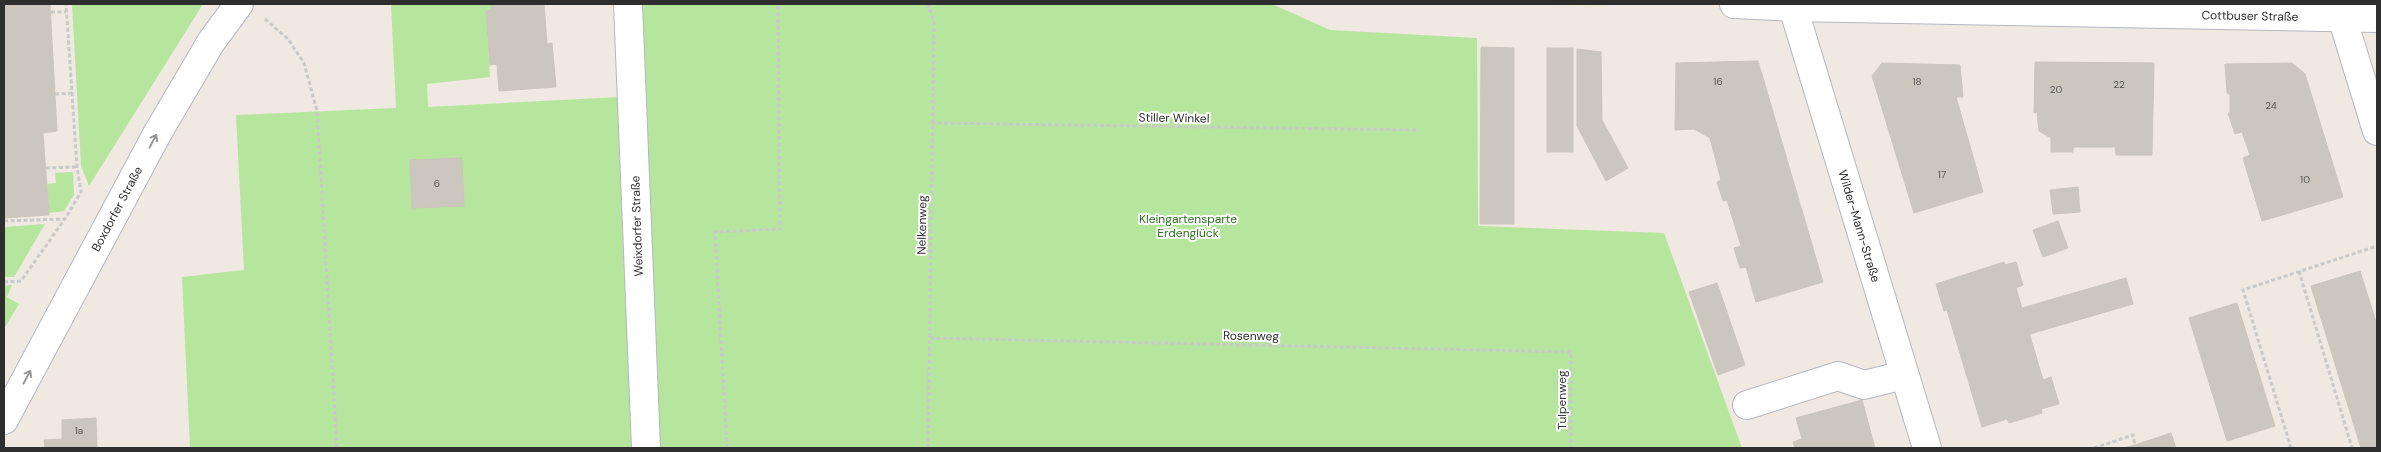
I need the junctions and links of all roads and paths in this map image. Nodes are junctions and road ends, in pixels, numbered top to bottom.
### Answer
1 (66, 4) edge
2 (628, 4) edge
3 (778, 4) edge
4 (928, 4) edge
5 (1734, 4) edge
6 (1792, 5) edge
7 (250, 10) edge
8 (2340, 11) edge
9 (50, 12) dead end
10 (66, 12) junction
11 (2377, 18) edge
12 (72, 92) junction
13 (55, 94) dead end
14 (932, 123) junction
15 (1416, 130) dead end
16 (2377, 131) edge
17 (77, 166) junction
18 (46, 168) dead end
19 (64, 219) junction
20 (4, 222) edge
21 (2377, 246) edge
22 (2299, 271) junction
23 (4, 282) edge
24 (930, 338) junction
25 (1571, 352) joint
26 (1904, 375) junction
27 (1747, 404) dead end
28 (4, 420) edge
29 (2135, 445) dead end
30 (337, 448) edge
31 (646, 448) edge
32 (727, 448) edge
33 (928, 448) edge
34 (1571, 448) edge
35 (1927, 448) edge
36 (2094, 448) edge
37 (2291, 448) edge
38 (2352, 448) edge

1 - 10 path
2 - 31 street, Weixdorfer Straße
3 - 32 path
4 - 14 path, Nelkenweg
5 - 6 street, Cottbuser Straße
6 - 8 street, Cottbuser Straße
6 - 26 street, Wilder-Mann-Straße
28 -> 7 street, Boxdorfer Straße
7 - 30 path
8 - 11 street, Cottbuser Straße
8 - 16 street
9 - 10 path
10 - 12 path
12 - 13 path
12 - 17 path
14 - 15 path, Stiller Winkel
14 - 24 path, Nelkenweg
17 - 18 path
17 - 19 path
19 - 20 path
19 - 23 path
21 - 22 path
22 - 37 path
22 - 38 path
24 - 25 path, Rosenweg
24 - 33 path, Nelkenweg
25 - 34 path, Tulpenweg
26 - 27 street
26 - 35 street, Wilder-Mann-Straße
29 - 36 path

